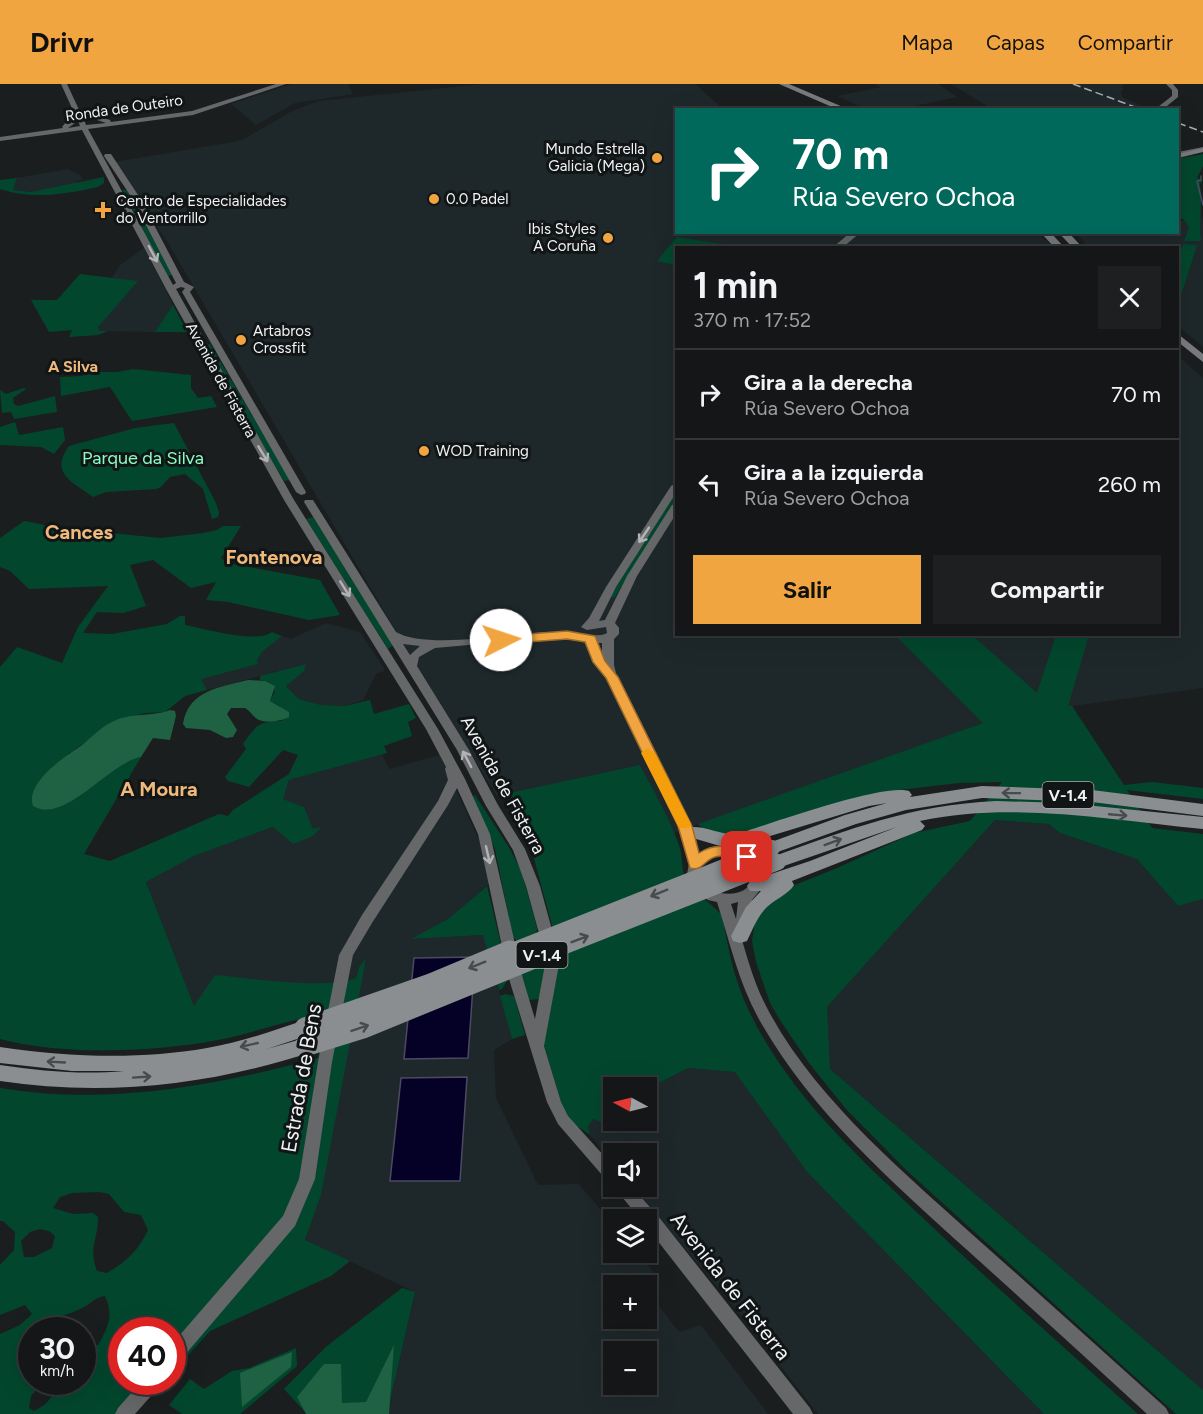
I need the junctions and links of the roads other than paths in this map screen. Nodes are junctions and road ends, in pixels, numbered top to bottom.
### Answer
1 (64, 84) edge
2 (271, 84) edge
3 (283, 84) edge
4 (783, 84) edge
5 (798, 84) edge
6 (1169, 84) edge
7 (851, 108) edge
8 (852, 108) edge
9 (1160, 108) edge
10 (110, 123) junction
11 (65, 129) junction
12 (90, 129) junction
13 (0, 137) edge
14 (1202, 147) edge
15 (96, 150) junction
16 (1179, 152) edge
17 (112, 162) junction
18 (117, 187) junction
19 (131, 191) junction
20 (854, 234) edge
21 (863, 234) edge
22 (1046, 234) edge
23 (1054, 234) edge
24 (1064, 234) edge
25 (838, 246) edge
26 (850, 246) edge
27 (1059, 246) edge
28 (1068, 246) edge
29 (1077, 246) edge
30 (183, 288) junction
31 (172, 291) junction
32 (1179, 338) edge
33 (1179, 348) edge
34 (1203, 359) edge
35 (1203, 369) edge
36 (675, 488) edge
37 (301, 492) junction
38 (291, 501) junction
39 (309, 502) junction
40 (675, 509) edge
41 (609, 623) junction
42 (588, 632) junction
43 (390, 633) junction
44 (608, 639) junction
45 (434, 645) junction
46 (404, 656) junction
47 (411, 667) junction
48 (611, 677) junction
49 (432, 729) junction
50 (450, 762) junction
51 (982, 792) junction
52 (466, 794) junction
53 (446, 796) junction
54 (1017, 809) junction
55 (1203, 810) edge
56 (1155, 811) junction
57 (812, 817) junction
58 (1203, 824) edge
59 (688, 829) junction
60 (722, 851) junction
61 (775, 855) junction
62 (695, 864) junction
63 (526, 866) junction
64 (816, 866) junction
65 (752, 890) junction
66 (723, 899) junction
67 (503, 918) junction
68 (544, 925) junction
69 (740, 942) junction
70 (305, 1037) junction
71 (537, 1048) junction
72 (0, 1055) edge
73 (0, 1073) edge
74 (603, 1165) edge
75 (631, 1197) edge
76 (186, 1342) edge
77 (141, 1395) edge
78 (124, 1414) edge
79 (804, 1414) edge
80 (1160, 1414) edge

1 - 12 main road, Avenida de Fisterra
2 - 10 main road, Ronda de Outeiro
3 - 10 main road, Ronda de Outeiro
4 - 7 main road
5 - 8 main road
6 - 9 main road
10 - 12 main road
10 - 12 main road, Ronda de Outeiro
10 - 12 main road
11 - 12 main road
11 - 12 main road
11 - 13 main road, Ronda de Outeiro
12 - 15 main road, Avenida de Fisterra
12 - 17 main road, Avenida de Fisterra
14 - 16 main road
15 - 17 main road
15 - 18 main road, Avenida de Fisterra
17 - 19 main road, Avenida de Fisterra
18 - 19 main road
18 -> 31 main road, Avenida de Fisterra
19 - 30 main road, Avenida de Fisterra
20 - 25 main road
21 - 26 main road
22 - 27 main road
23 - 28 main road
24 - 29 main road
30 - 31 main road
30 - 37 main road, Avenida de Fisterra
31 -> 38 main road, Avenida de Fisterra
32 - 34 main road
33 - 35 main road
36 -> 42 main road
37 - 38 main road
37 - 39 main road, Avenida de Fisterra
38 - 39 main road
38 -> 49 main road, Avenida de Fisterra
39 - 43 main road, Avenida de Fisterra
40 - 41 main road
41 - 42 main road
41 - 44 main road
42 - 44 main road
42 - 45 main road
42 - 48 main road
43 - 45 main road
43 - 46 main road, Avenida de Fisterra
44 - 48 main road
45 - 46 main road
45 - 47 main road
46 - 47 main road, Avenida de Fisterra
46 - 49 main road
63 -> 47 main road, Avenida de Fisterra
48 - 59 main road
49 - 50 main road, Avenida de Fisterra
50 - 52 main road, Avenida de Fisterra
50 - 53 main road
56 -> 51 highway, V-1.4
51 - 57 highway
51 - 61 highway, V-1.4
52 - 53 main road, Avenida de Fisterra
52 - 63 main road
52 -> 67 main road, Avenida de Fisterra
53 - 76 main road, Estrada de Bens
54 -> 56 highway, V-1.4
61 -> 54 highway, V-1.4
54 - 64 highway
55 - 56 highway, V-1.4
56 - 58 highway, V-1.4
57 - 59 highway
57 - 60 highway
59 - 60 main road
59 - 62 main road
60 - 62 main road
60 - 65 main road
61 - 70 highway, V-1.4, bridge
62 - 66 main road
63 - 68 main road, Avenida de Fisterra
64 - 65 highway
64 - 69 highway
65 - 66 main road
65 - 69 main road
66 - 69 main road
67 - 68 main road
67 - 71 main road, Avenida de Fisterra
68 - 71 main road, Avenida de Fisterra
69 - 80 main road
70 -> 72 highway, V-1.4
73 -> 70 highway, V-1.4
71 - 74 main road, Avenida de Fisterra
75 - 79 main road, Avenida de Fisterra
77 - 78 main road

